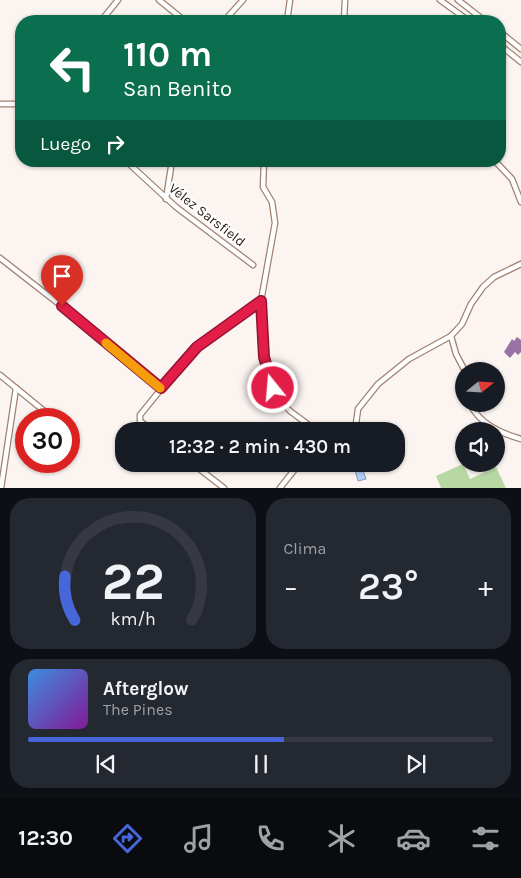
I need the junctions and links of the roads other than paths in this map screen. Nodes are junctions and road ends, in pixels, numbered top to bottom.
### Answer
1 (118, 0) edge
2 (159, 0) edge
3 (243, 0) edge
4 (290, 0) edge
5 (345, 0) edge
6 (440, 0) edge
7 (458, 0) edge
8 (106, 15) edge
9 (177, 15) edge
10 (229, 15) edge
11 (288, 15) edge
12 (344, 15) edge
13 (461, 15) edge
14 (477, 15) edge
15 (506, 37) edge
16 (521, 49) edge
17 (506, 50) edge
18 (521, 62) edge
19 (0, 104) edge
20 (15, 104) edge
21 (132, 167) edge
22 (171, 167) edge
23 (264, 167) edge
24 (500, 167) edge
25 (166, 199) junction
26 (521, 202) edge
27 (0, 258) edge
28 (521, 264) edge
29 (253, 265) dead end
30 (261, 301) junction
31 (451, 336) junction
32 (460, 362) edge
33 (0, 375) edge
34 (16, 388) junction
35 (161, 388) junction
36 (41, 408) edge
37 (475, 412) edge
38 (143, 422) edge
39 (306, 422) edge
40 (356, 422) edge
41 (521, 439) edge
42 (204, 472) edge
43 (293, 472) edge
44 (1, 488) edge
45 (224, 488) edge
46 (280, 488) edge

1 - 8 street
2 - 9 street
3 - 10 street
4 - 11 street
5 - 12 street
6 - 13 street
7 - 14 street
15 - 16 street
17 - 18 street
19 - 20 street
21 - 25 street, Vélez Sarsfield
22 - 25 street
23 - 30 street
24 - 26 street
25 - 29 street, Vélez Sarsfield
27 - 35 street
28 - 31 street
30 - 35 street
30 - 39 street
31 - 32 street
31 - 40 street
33 - 34 street
34 - 36 street
34 - 44 street
35 - 38 street
37 - 41 street
42 - 45 street
43 - 46 street

